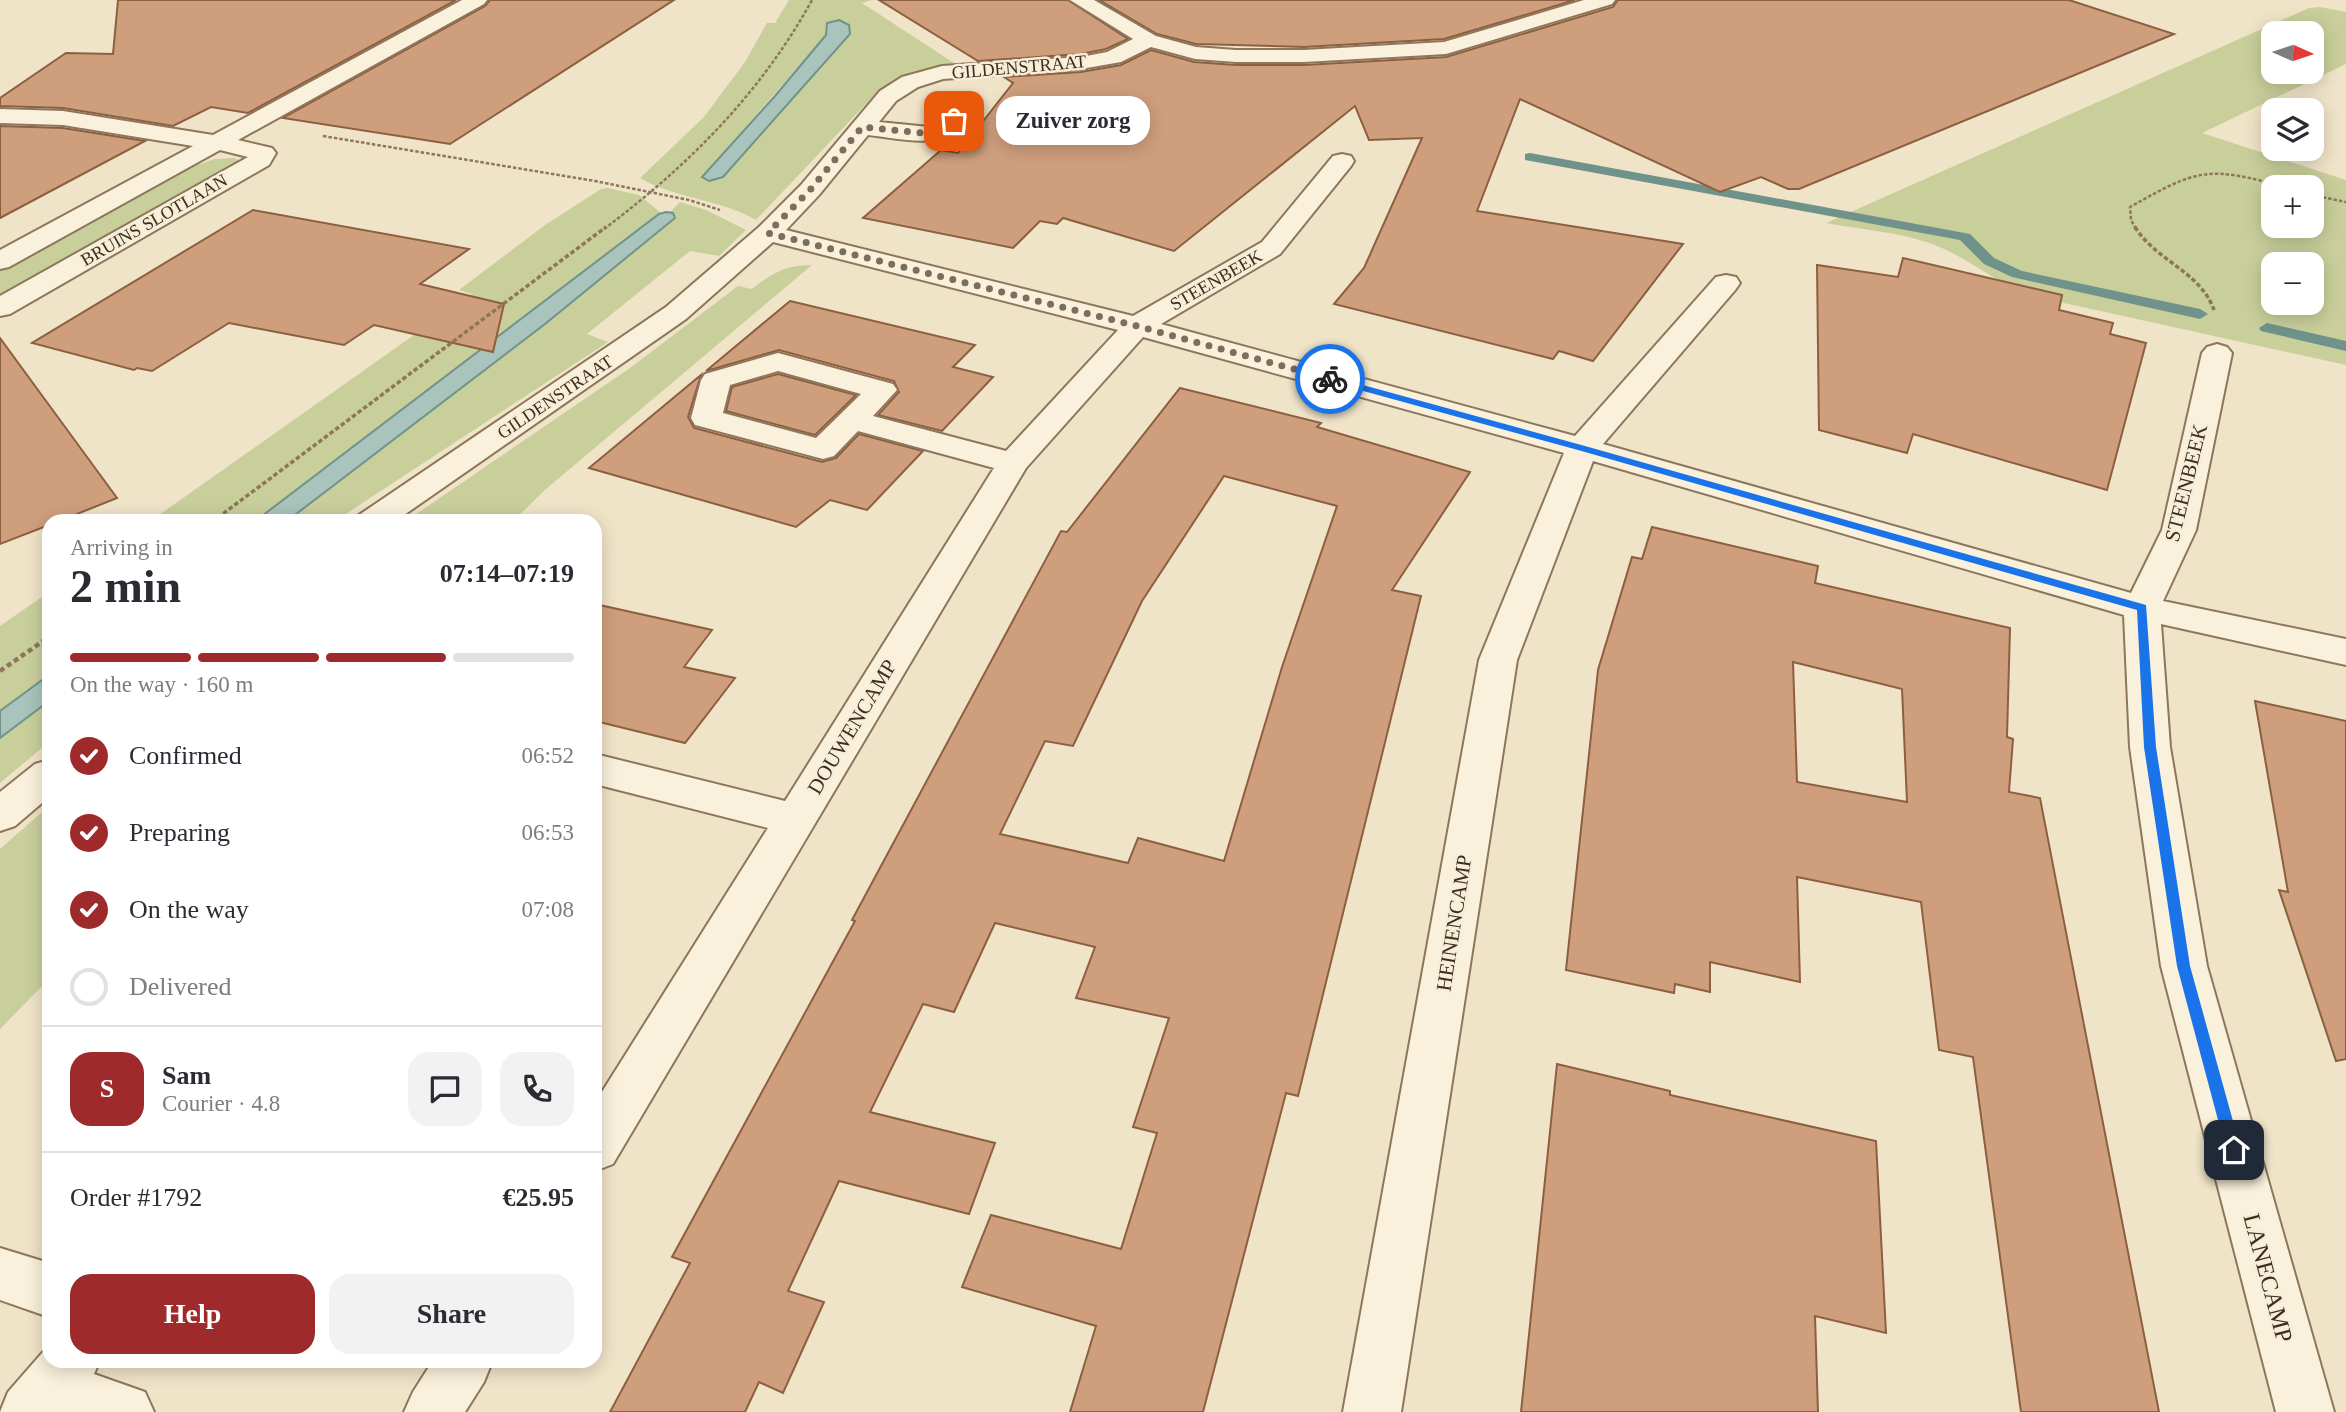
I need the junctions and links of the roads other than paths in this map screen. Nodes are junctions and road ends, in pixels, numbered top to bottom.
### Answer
1 (477, 0) edge
2 (1080, 0) edge
3 (1605, 0) edge
4 (1149, 40) junction
5 (0, 116) edge
6 (954, 121) dead end
7 (862, 127) junction
8 (218, 143) junction
9 (1342, 160) dead end
10 (768, 233) junction
11 (0, 261) edge
12 (1726, 283) dead end
13 (0, 308) edge
14 (1137, 326) junction
15 (2217, 353) dead end
16 (851, 420) junction
17 (1582, 448) junction
18 (1013, 463) junction
19 (383, 514) edge
20 (2142, 608) junction
21 (2346, 652) edge
22 (602, 771) edge
23 (42, 781) edge
24 (0, 815) edge
25 (796, 820) junction
26 (602, 1137) edge
27 (0, 1274) edge
28 (42, 1288) edge
29 (460, 1368) edge
30 (49, 1387) edge
31 (125, 1412) edge
32 (433, 1412) edge
33 (1372, 1412) edge
34 (2305, 1412) edge

1 - 8 street, BRUINS SLOTLAAN
2 - 4 street
3 - 4 street
4 - 7 street, GILDENSTRAAT
5 - 8 street
6 - 7 street
7 - 10 street, GILDENSTRAAT
8 - 11 street, BRUINS SLOTLAAN
8 - 13 street, BRUINS SLOTLAAN
9 - 14 street, STEENBEEK
10 - 14 street, STEENBEEK
10 - 19 street, GILDENSTRAAT
12 - 17 street
14 - 17 street, STEENBEEK
14 - 18 street, DOUWENCAMP
15 - 20 street, STEENBEEK
16 - 16 street
16 - 18 street
17 - 20 street, STEENBEEK
17 - 33 street, HEINENCAMP
18 - 25 street, DOUWENCAMP
20 - 21 street, STEENBEEK
20 - 34 street, LANECAMP
22 - 25 street
23 - 24 street
25 - 26 street, DOUWENCAMP
27 - 28 street
29 - 32 street
30 - 31 street

